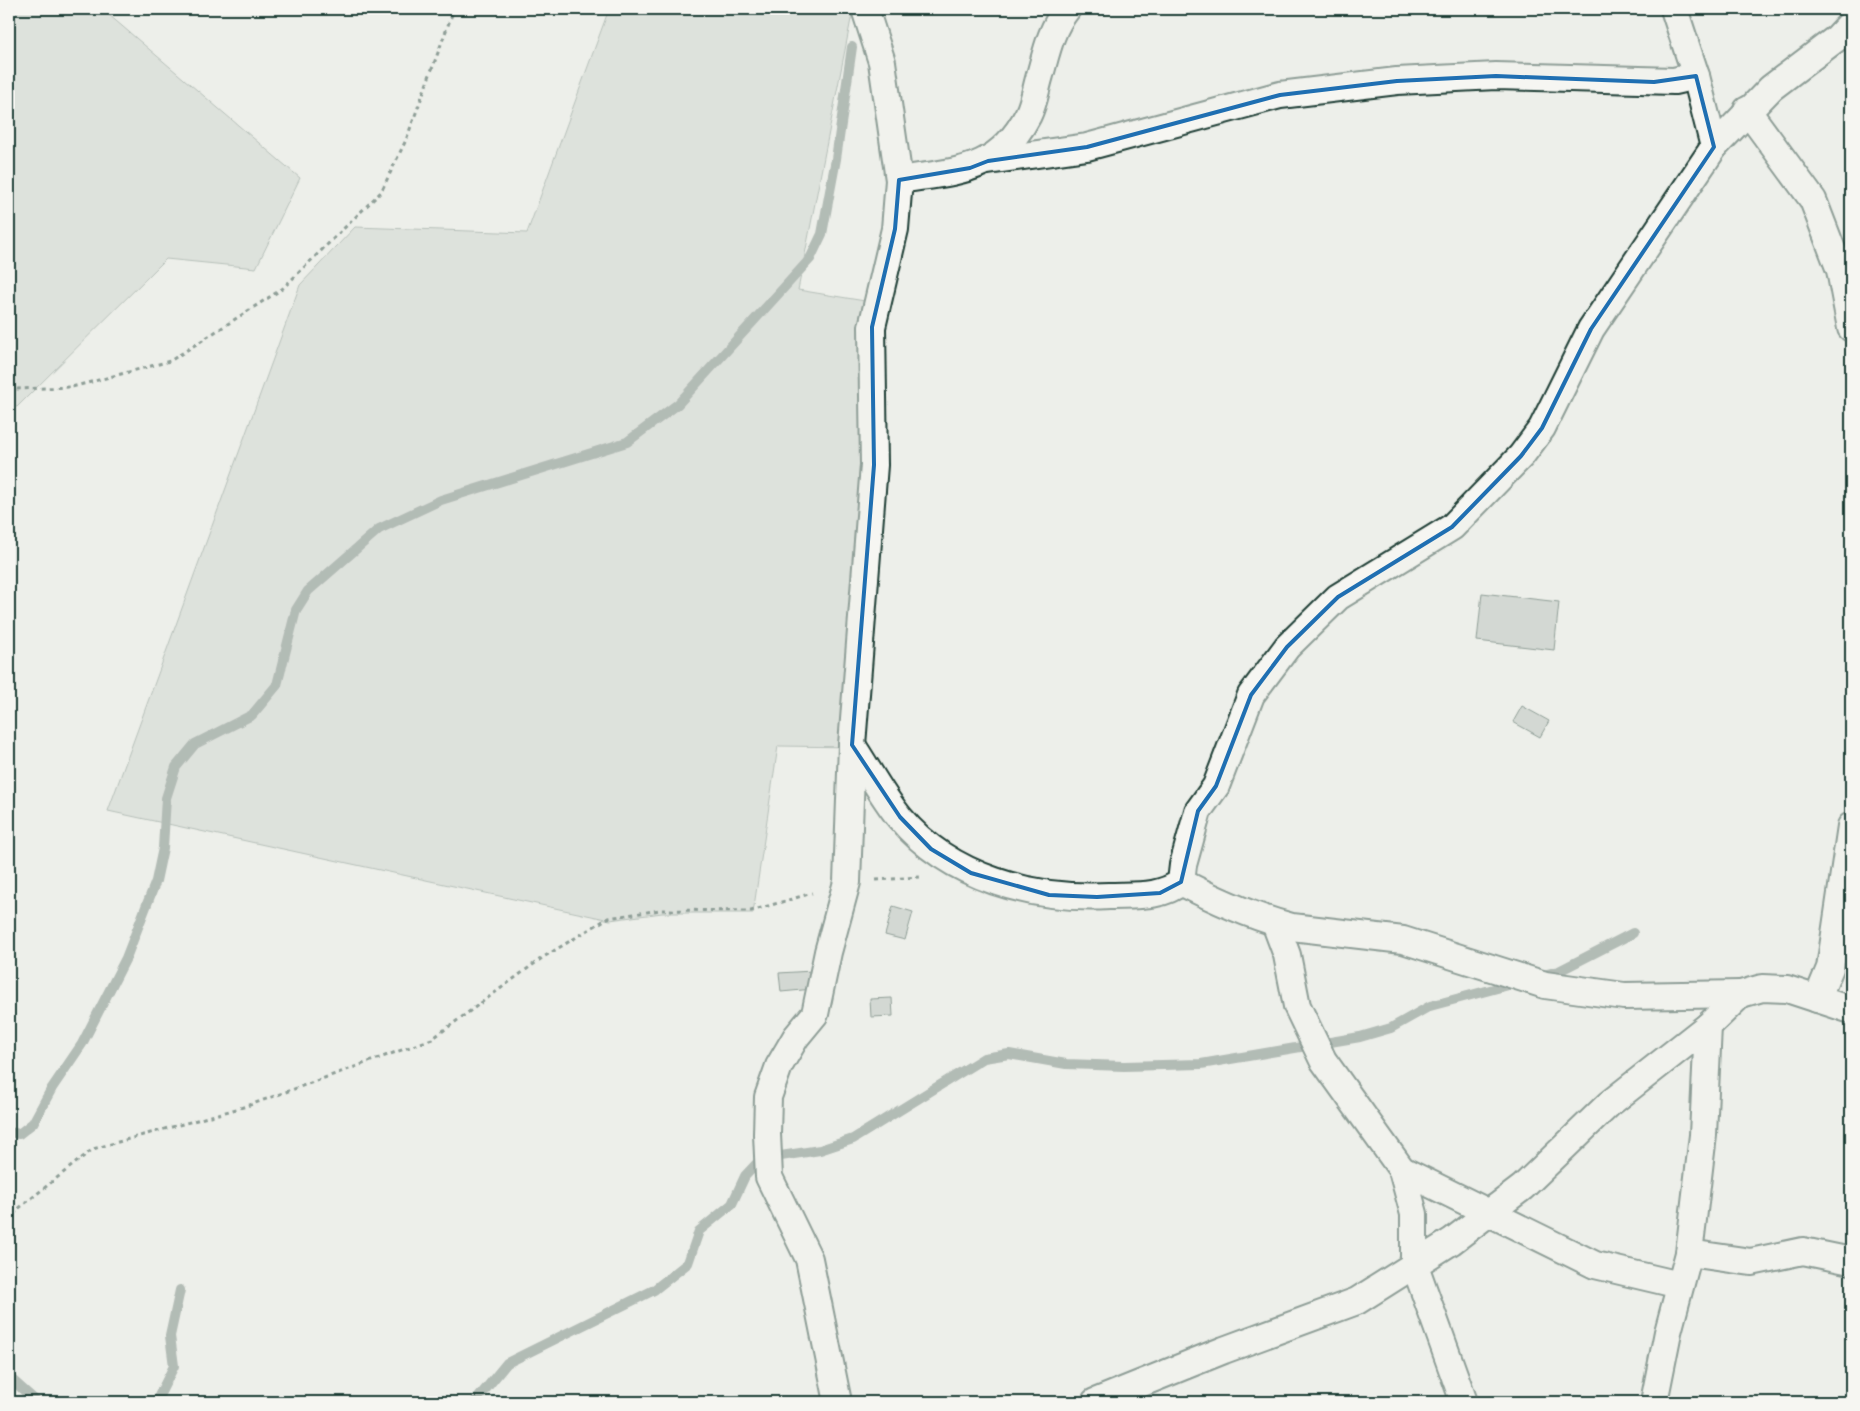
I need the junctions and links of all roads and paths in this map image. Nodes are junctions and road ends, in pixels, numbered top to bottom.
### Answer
1 (454, 9) edge
2 (865, 9) edge
3 (1067, 9) edge
4 (1674, 9) edge
5 (1851, 23) edge
6 (1696, 76) junction
7 (1747, 110) junction
8 (1714, 147) junction
9 (988, 160) junction
10 (899, 180) junction
11 (1851, 328) edge
12 (9, 387) edge
13 (852, 745) junction
14 (1851, 826) edge
15 (923, 876) dead end
16 (847, 882) junction
17 (1181, 882) junction
18 (1275, 923) junction
19 (1741, 994) junction
20 (1817, 998) junction
21 (1851, 1010) edge
22 (1708, 1026) junction
23 (1402, 1170) junction
24 (1489, 1213) junction
25 (9, 1221) edge
26 (1689, 1253) junction
27 (1851, 1261) edge
28 (1414, 1263) junction
29 (1680, 1285) junction
30 (838, 1402) edge
31 (1095, 1402) edge
32 (1464, 1402) edge
33 (1654, 1402) edge

1 - 12 path
2 - 10 street
3 - 9 street
4 - 6 street
5 - 7 street
6 - 8 street
6 - 9 street
7 - 8 street
7 - 11 street
8 - 17 street
9 - 10 street
10 - 13 street
13 - 16 street
13 - 17 street
14 - 20 street
15 - 16 path
16 - 25 path
16 - 30 street
17 - 18 street
18 - 19 street
18 - 23 street
19 - 20 street
19 - 22 street
20 - 21 street
22 - 24 street
22 - 26 street
23 - 24 street
23 - 28 street
24 - 28 street
24 - 29 street
26 - 27 street
26 - 29 street
28 - 31 street
28 - 32 street
29 - 33 street

